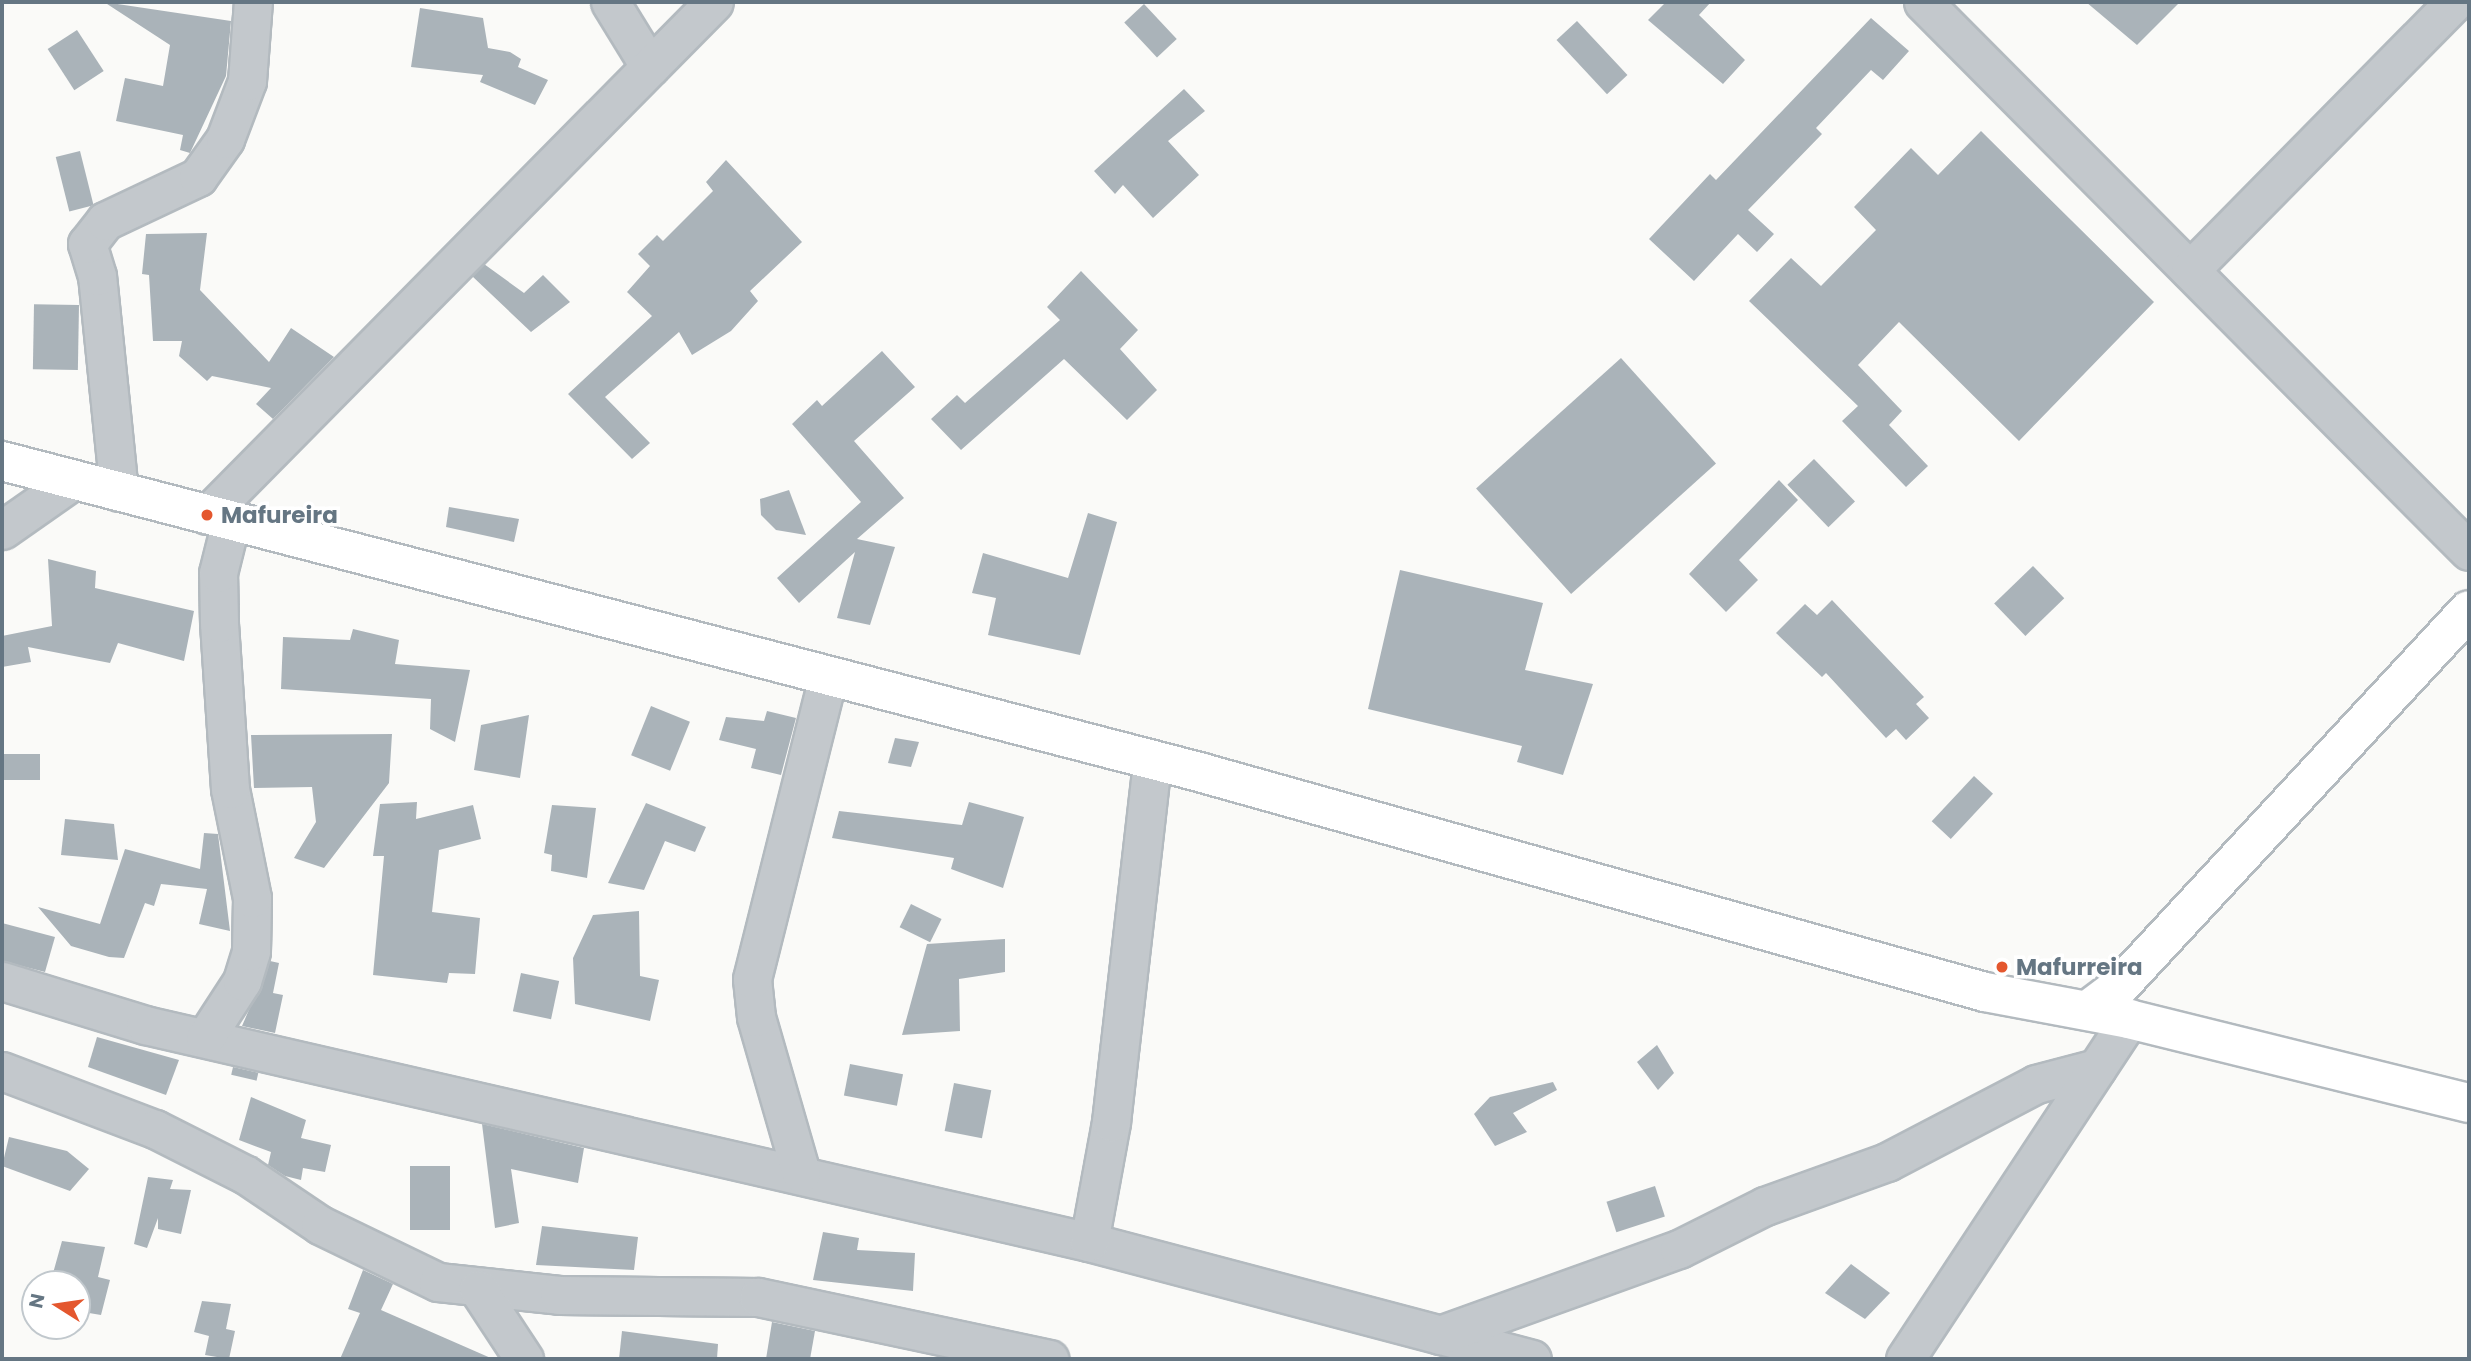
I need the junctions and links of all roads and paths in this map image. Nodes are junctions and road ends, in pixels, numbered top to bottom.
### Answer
1 (253, 2) edge
2 (610, 2) edge
3 (715, 2) edge
4 (1923, 2) edge
5 (2454, 2) edge
6 (650, 67) junction
7 (2190, 270) junction
8 (2, 461) edge
9 (72, 481) junction
10 (119, 492) junction
11 (219, 518) junction
12 (2, 530) edge
13 (2469, 551) edge
14 (2469, 610) edge
15 (828, 676) junction
16 (1152, 760) junction
17 (2, 981) edge
18 (2088, 1010) junction
19 (2129, 1019) junction
20 (205, 1038) junction
21 (2097, 1068) junction
22 (2, 1071) edge
23 (2469, 1103) edge
24 (801, 1173) junction
25 (1089, 1242) junction
26 (478, 1289) junction
27 (1440, 1335) junction
28 (944, 1348) edge
29 (524, 1359) edge
30 (1049, 1359) edge
31 (1532, 1359) edge
32 (1905, 1359) edge

1 - 10 street
2 - 6 street
3 - 6 street
4 - 7 street
5 - 7 street
6 - 11 street
7 - 13 street
8 - 9 main road
9 - 10 main road
9 - 12 street
10 - 11 main road
11 - 15 main road
11 - 20 street
14 - 18 main road
15 - 16 main road
15 - 24 street
16 - 18 main road
16 - 25 street
17 - 20 street
18 - 19 main road
19 - 21 street
19 - 23 main road
20 - 24 street
21 - 27 street
21 - 32 street
22 - 26 street
24 - 25 street
25 - 27 street
26 - 28 street
26 - 29 street
27 - 31 street
28 - 30 street

